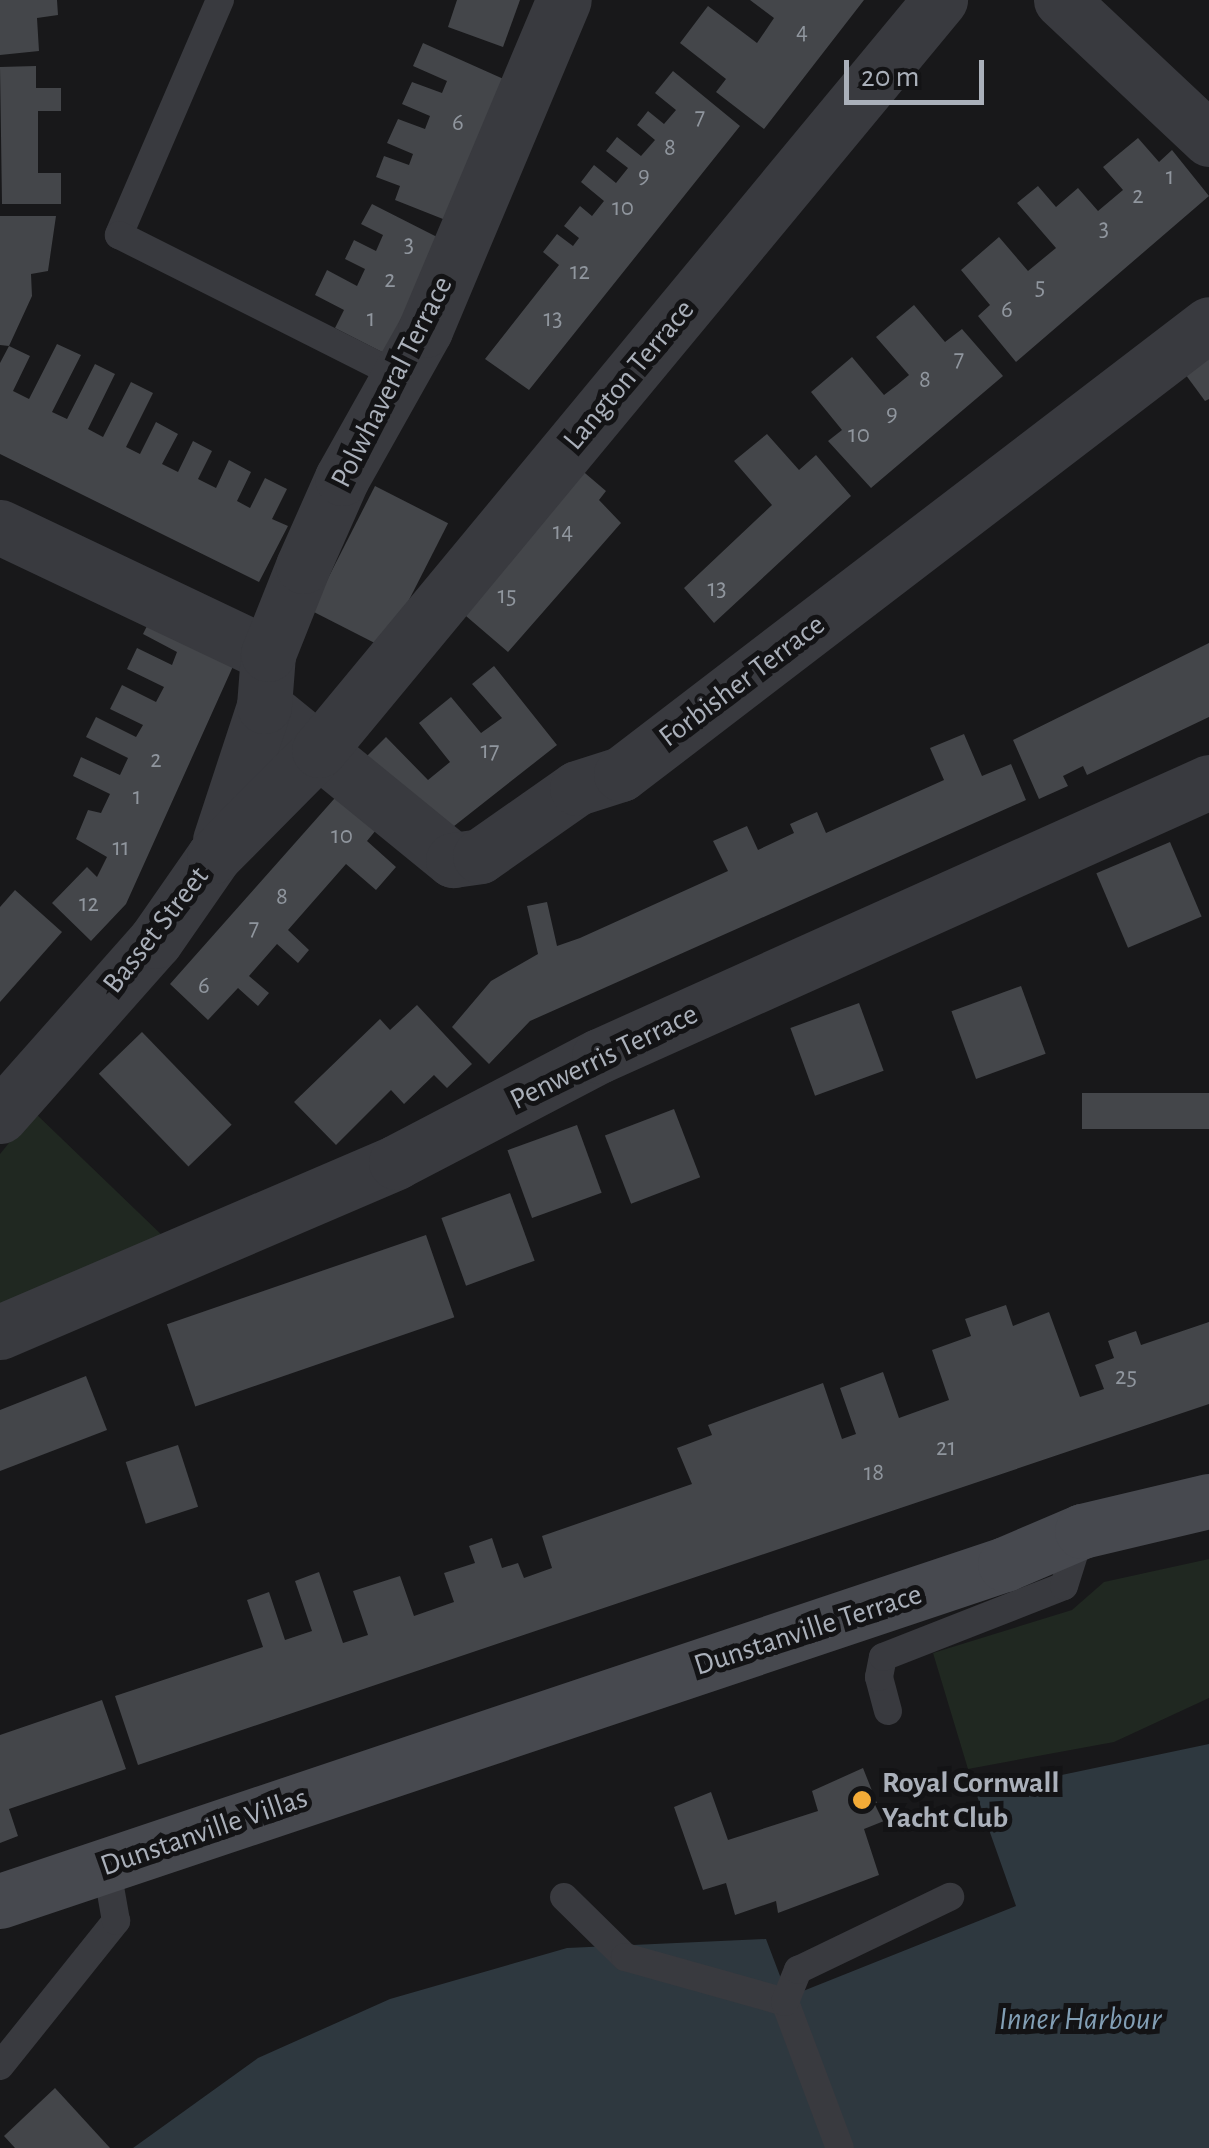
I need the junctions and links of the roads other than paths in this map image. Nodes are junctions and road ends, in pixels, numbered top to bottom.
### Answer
1 (220, 0) edge
2 (564, 0) edge
3 (940, 0) edge
4 (1061, 0) edge
5 (1209, 138) edge
6 (1209, 324) edge
7 (399, 376) junction
8 (0, 528) edge
9 (266, 680) junction
10 (319, 750) junction
11 (1209, 782) edge
12 (214, 856) junction
13 (0, 1116) edge
14 (0, 1332) edge
15 (1209, 1500) edge
16 (1082, 1531) junction
17 (888, 1711) dead end
18 (408, 1763) joint
19 (106, 1864) junction
20 (564, 1898) dead end
21 (950, 1898) dead end
22 (0, 1901) edge
23 (785, 2002) junction
24 (0, 2066) edge
25 (840, 2148) edge

1 - 7 lane
2 - 7 street, Polwhaveral Terrace
3 - 10 street, Langton Terrace
4 - 5 street
6 - 10 street, Forbisher Terrace
7 - 9 street, Polwhaveral Terrace
8 - 9 street, Forbisher Terrace
9 - 10 street, Forbisher Terrace
9 - 12 street, Polwhaveral Terrace
10 - 12 street, Basset Street
11 - 14 street, Penwerris Terrace
12 - 13 street, Basset Street
15 - 16 street, Dunstanville Terrace
16 - 17 lane
16 - 18 street, Dunstanville Terrace
18 - 19 street, Dunstanville Villas
19 - 22 street, Dunstanville Villas
19 - 24 lane
20 - 23 lane
21 - 23 lane
23 - 25 lane

